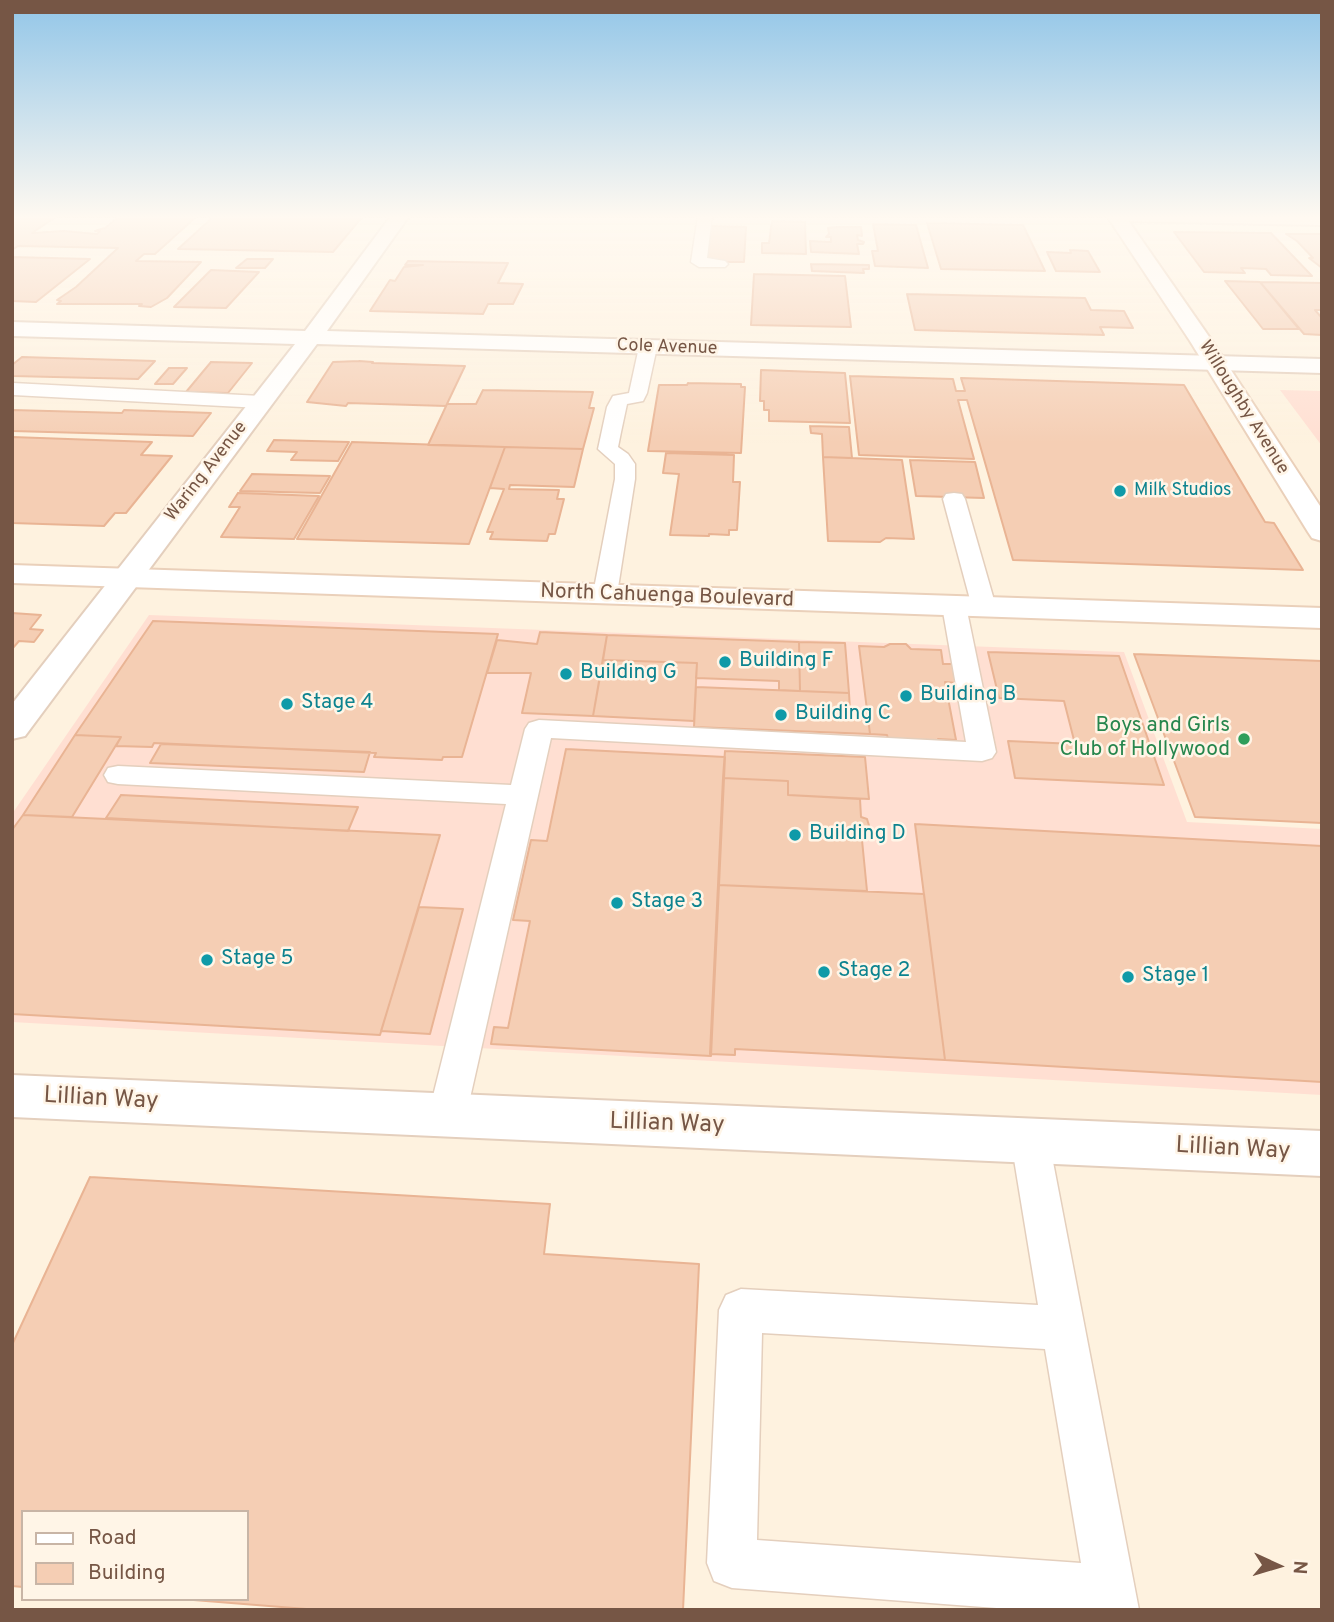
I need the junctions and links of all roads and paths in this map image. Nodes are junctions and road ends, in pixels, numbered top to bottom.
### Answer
1 (344, 292) edge
2 (1166, 292) edge
3 (12, 328) edge
4 (312, 336) junction
5 (648, 347) junction
6 (1213, 363) junction
7 (1322, 366) edge
8 (13, 389) edge
9 (261, 402) junction
10 (954, 499) dead end
11 (1322, 532) edge
12 (12, 574) edge
13 (124, 579) junction
14 (605, 594) junction
15 (969, 607) junction
16 (1322, 618) edge
17 (12, 728) edge
18 (118, 775) dead end
19 (523, 795) junction
20 (12, 1096) edge
21 (447, 1116) junction
22 (1030, 1141) junction
23 (1322, 1154) edge
24 (1064, 1328) junction
25 (1112, 1600) edge

1 - 4 street, Waring Avenue
2 - 6 street, Willoughby Avenue
3 - 4 street, Cole Avenue
4 - 5 street, Cole Avenue
4 - 9 street, Waring Avenue
5 - 6 street, Cole Avenue
5 - 14 lane
6 - 7 street, Cole Avenue
6 - 11 street, Willoughby Avenue
8 - 9 lane
9 - 13 street, Waring Avenue
10 - 15 lane
12 - 13 street, North Cahuenga Boulevard
13 - 14 street, North Cahuenga Boulevard
13 - 17 street, Waring Avenue
14 - 15 street, North Cahuenga Boulevard
15 - 16 street, North Cahuenga Boulevard
15 - 19 lane
18 - 19 lane
19 - 21 lane
20 - 21 street, Lillian Way
21 - 22 street, Lillian Way
22 - 23 street, Lillian Way
22 - 24 lane
24 - 25 lane
24 - 25 lane

